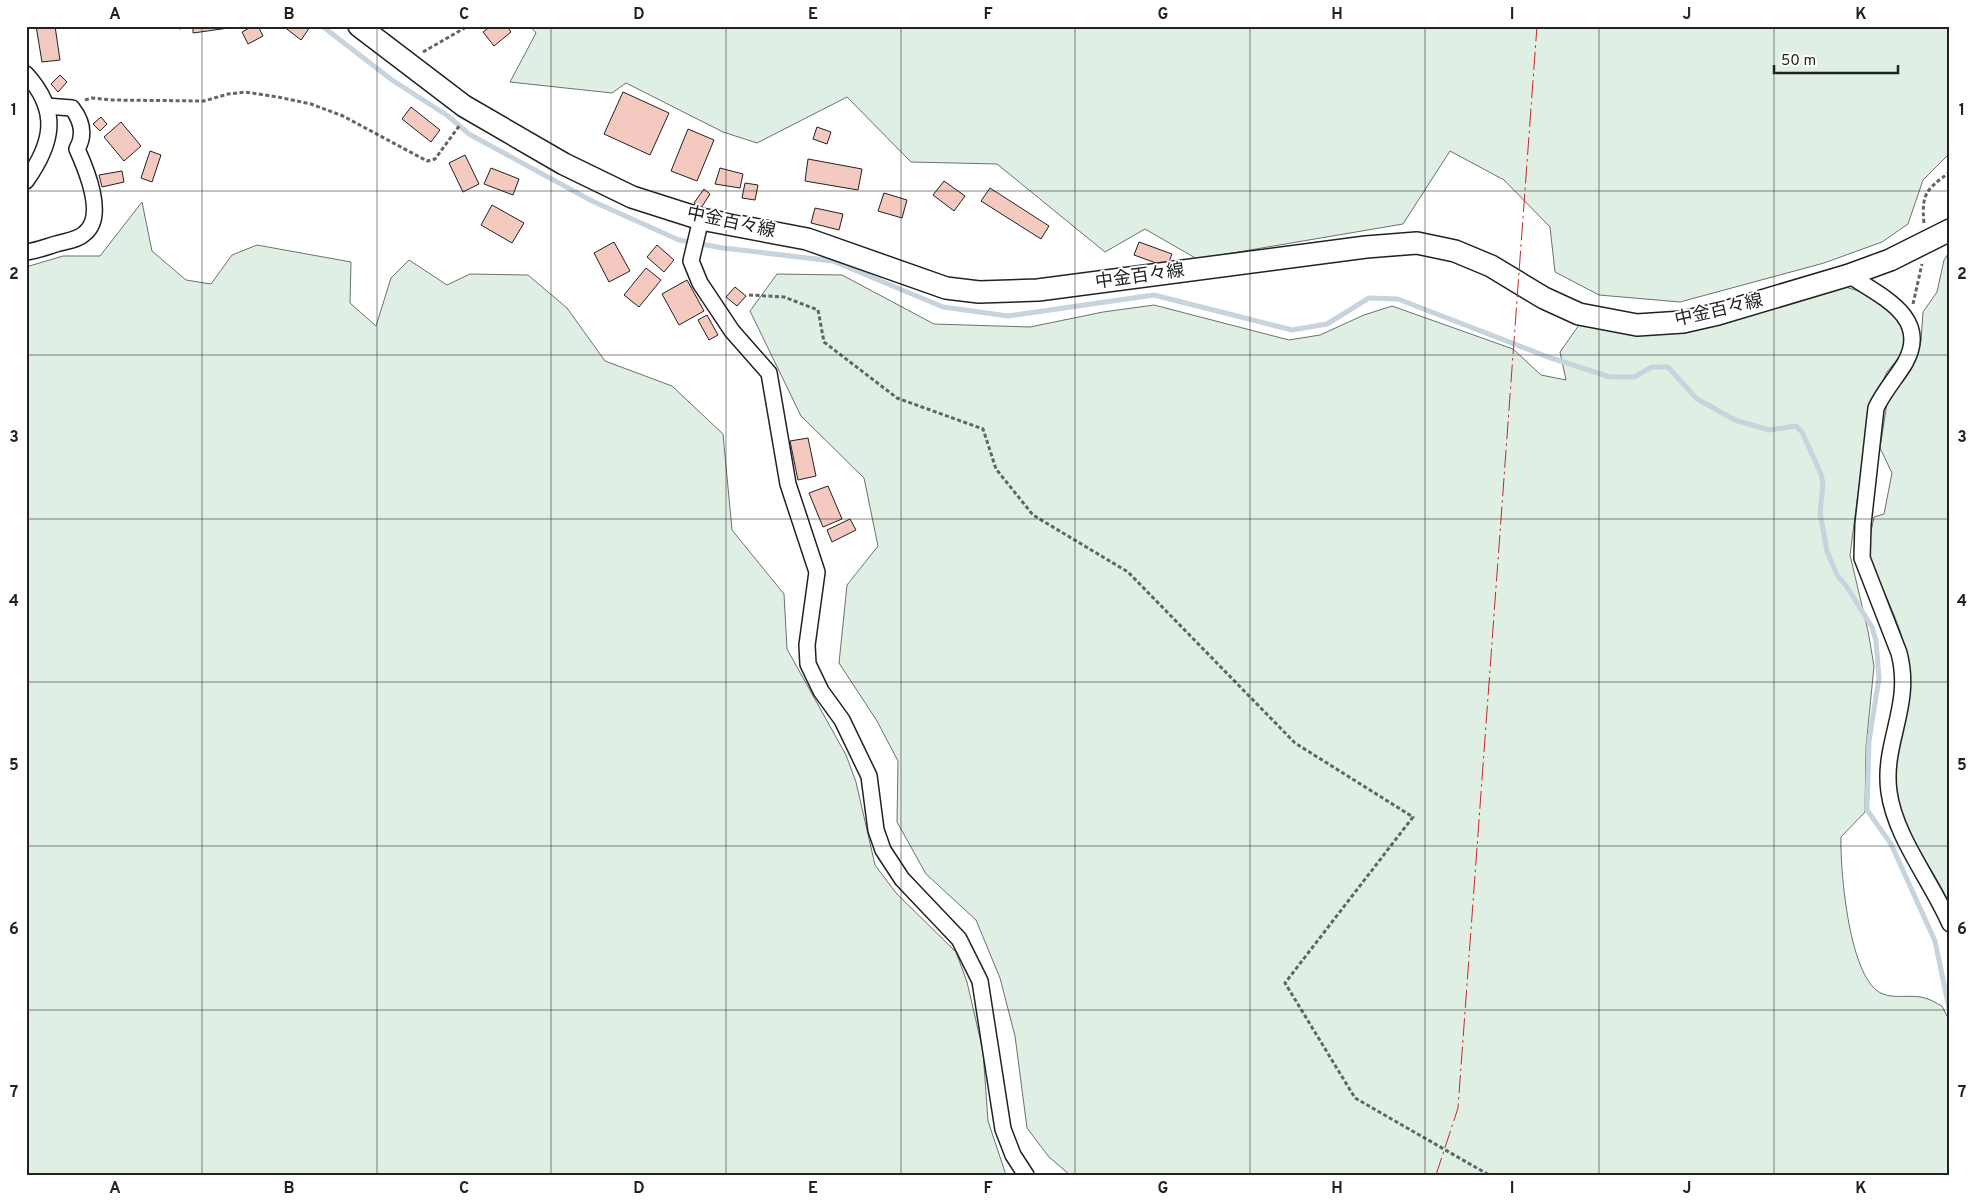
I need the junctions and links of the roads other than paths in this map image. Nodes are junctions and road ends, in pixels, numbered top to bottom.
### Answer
1 (359, 26) edge
2 (26, 74) edge
3 (46, 106) junction
4 (26, 181) edge
5 (700, 224) junction
6 (1950, 230) edge
7 (26, 252) edge
8 (1849, 275) junction
9 (1950, 924) edge
10 (1026, 1175) edge

1 - 5 main road, 中金百々線
2 - 3 street
3 - 4 street
3 - 7 street
5 - 8 main road, 中金百々線
5 - 10 street
6 - 8 main road, 中金百々線
8 - 9 street

